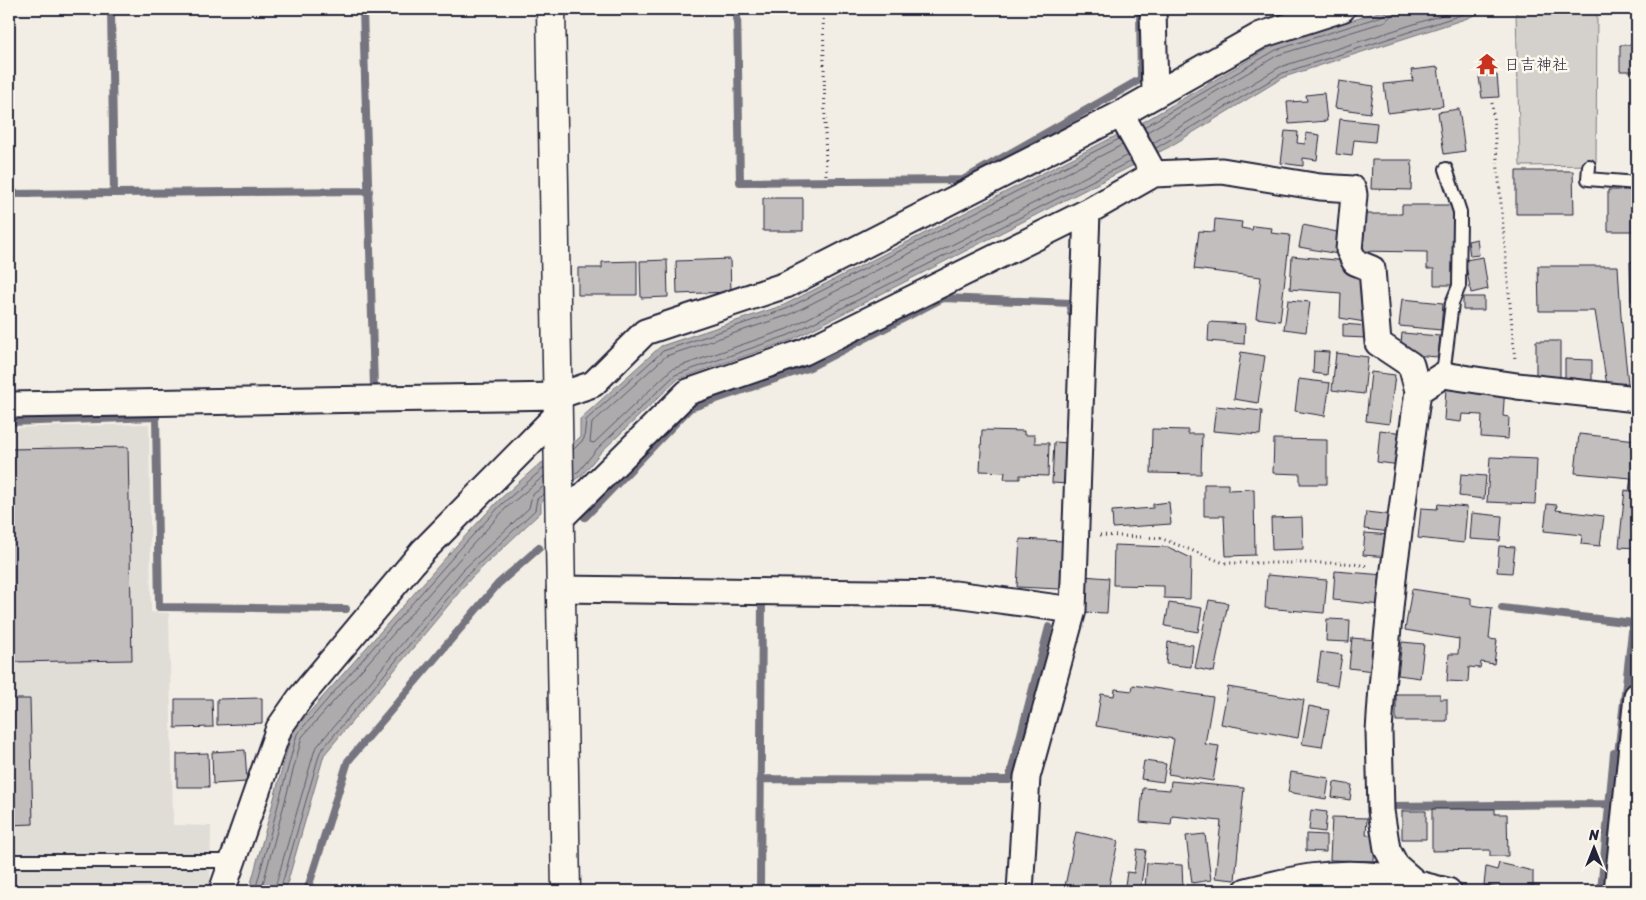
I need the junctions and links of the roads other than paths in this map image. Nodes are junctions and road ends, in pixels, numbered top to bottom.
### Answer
1 (551, 9) edge
2 (1153, 9) edge
3 (1342, 9) edge
4 (1155, 94) junction
5 (1123, 117) junction
6 (1589, 166) dead end
7 (1446, 169) dead end
8 (1152, 170) junction
9 (1637, 183) edge
10 (1087, 212) junction
11 (1443, 374) junction
12 (1418, 391) junction
13 (1637, 399) edge
14 (9, 405) edge
15 (558, 414) junction
16 (559, 513) junction
17 (560, 589) junction
18 (1073, 610) junction
19 (1637, 696) edge
20 (1635, 742) edge
21 (9, 861) edge
22 (232, 861) junction
23 (1304, 884) edge
24 (1418, 885) junction
25 (222, 891) edge
26 (566, 891) edge
27 (1020, 891) edge
28 (1246, 891) edge
29 (1448, 891) edge
30 (1617, 891) edge

1 - 15 street
2 - 4 street
3 - 4 street
4 - 5 street
5 - 8 street
5 - 15 street
6 - 9 lane
7 - 11 lane
8 - 10 street
8 - 12 street
10 - 16 street
10 - 18 street
11 - 12 street
11 - 13 street
12 - 24 street
14 - 15 street
15 - 16 street
15 - 22 street
16 - 17 street
17 - 18 street
17 - 26 street
18 - 27 street
19 - 20 street
20 - 30 street
21 - 22 lane
22 - 25 street
23 - 24 street
23 - 28 street
24 - 29 street

